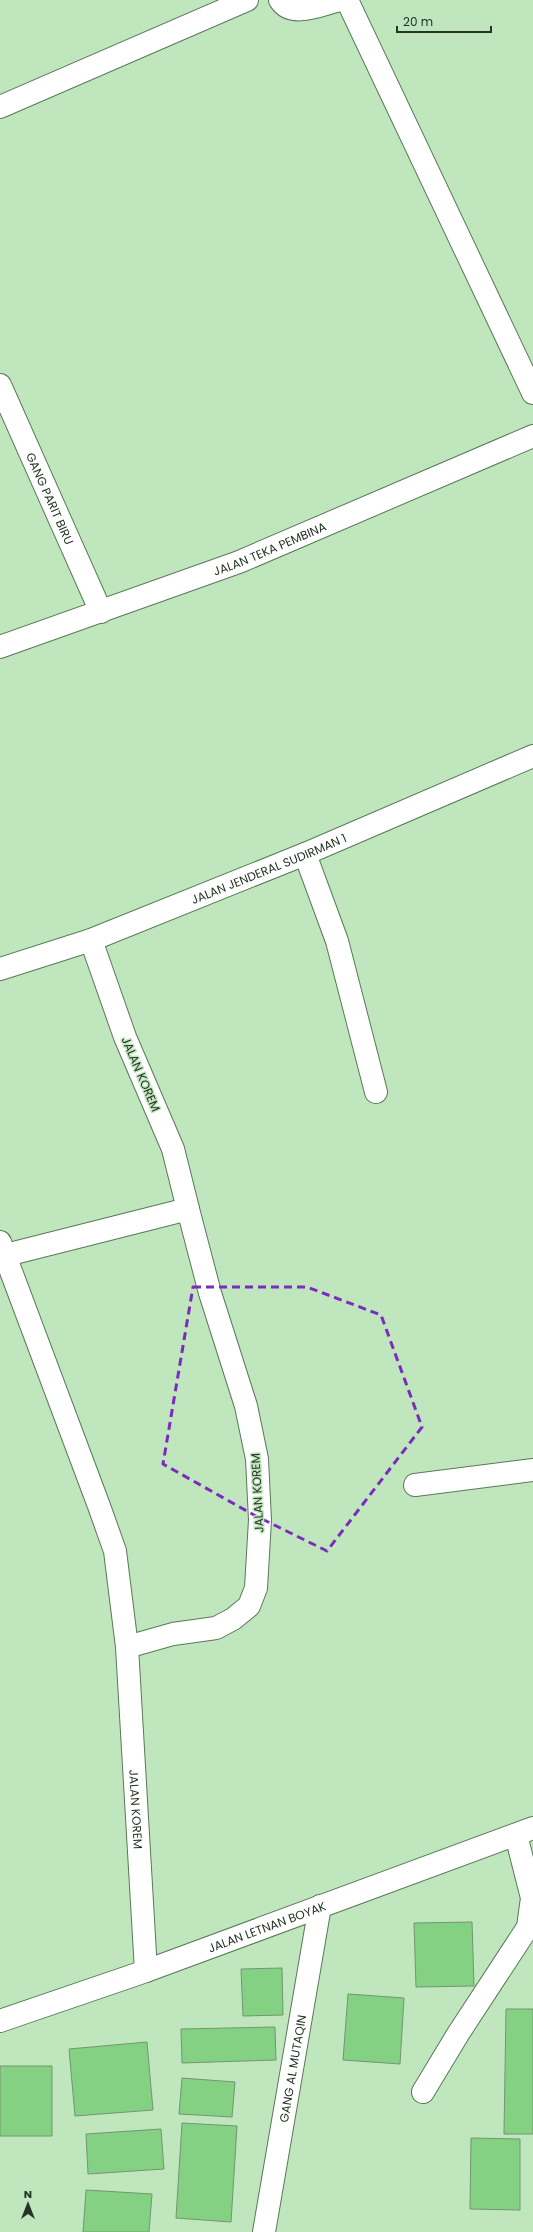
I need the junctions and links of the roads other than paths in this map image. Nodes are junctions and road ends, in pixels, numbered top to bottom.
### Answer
1 (247, 0) edge
2 (280, 0) edge
3 (340, 0) edge
4 (347, 0) edge
5 (0, 107) edge
6 (0, 385) edge
7 (533, 393) edge
8 (533, 436) edge
9 (102, 612) junction
10 (0, 647) edge
11 (533, 756) edge
12 (305, 854) junction
13 (91, 940) junction
14 (0, 969) edge
15 (376, 1092) dead end
16 (188, 1209) junction
17 (3, 1248) edge
18 (533, 1470) edge
19 (415, 1485) dead end
20 (126, 1647) junction
21 (524, 1832) edge
22 (320, 1906) junction
23 (146, 1971) junction
24 (0, 2021) edge
25 (423, 2092) dead end
26 (264, 2232) edge

1 - 5 street
2 - 3 street
4 - 7 street
6 - 9 street, GANG PARIT BIRU
8 - 9 street, JALAN TEKA PEMBINA
9 - 10 street, JALAN TEKA PEMBINA
11 - 12 street, JALAN JENDERAL SUDIRMAN 1
12 - 13 street, JALAN JENDERAL SUDIRMAN 1
12 - 15 street
13 - 14 street, JALAN JENDERAL SUDIRMAN 1
13 - 16 street, JALAN KOREM
16 - 17 street, JALAN KOREM
16 - 20 street, JALAN KOREM
17 - 20 street, JALAN KOREM
18 - 19 street
20 - 23 street, JALAN KOREM
21 - 22 street, JALAN LETNAN BOYAK
21 - 25 street
22 - 23 street, JALAN LETNAN BOYAK
22 - 26 street, GANG AL MUTAQIN
23 - 24 street, JALAN LETNAN BOYAK

